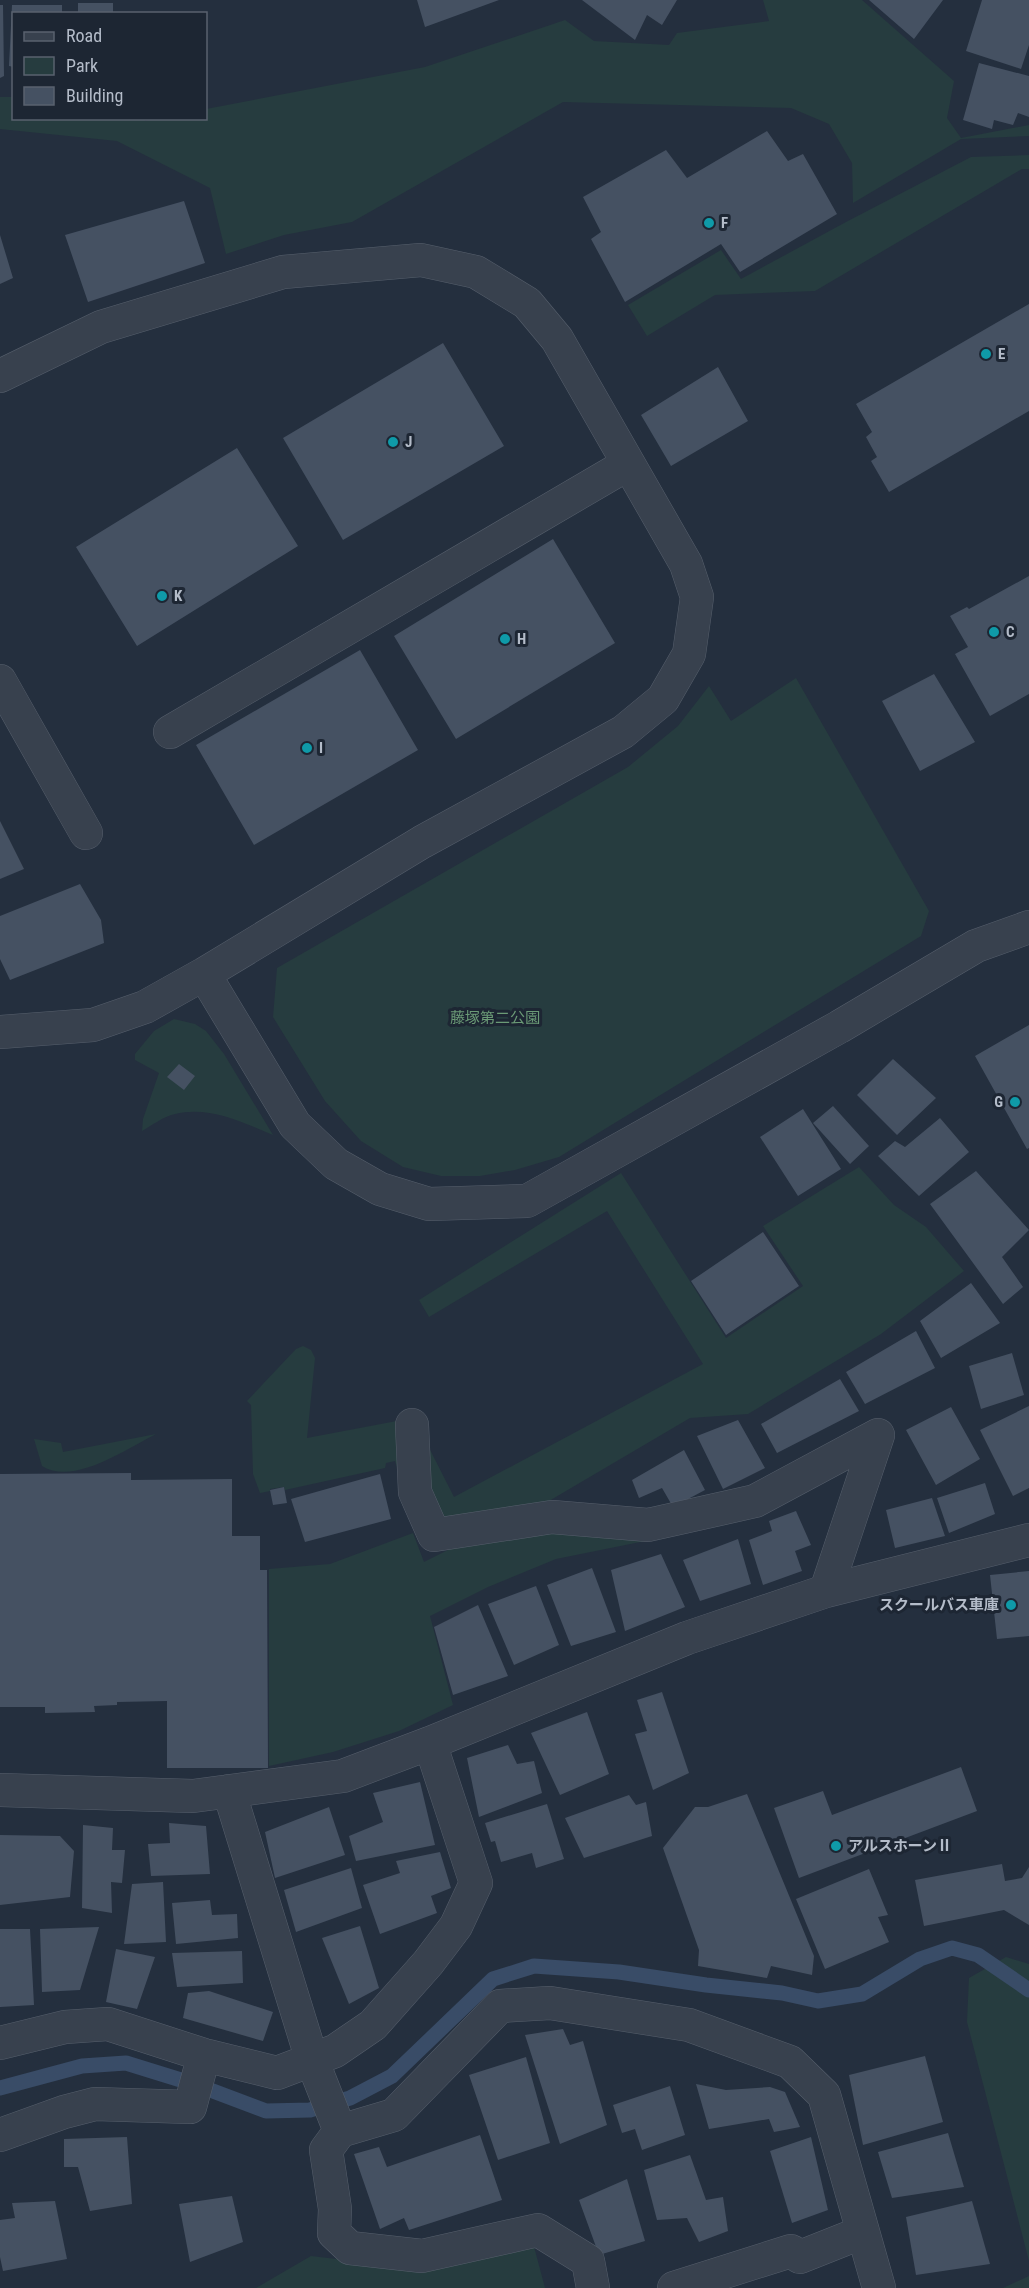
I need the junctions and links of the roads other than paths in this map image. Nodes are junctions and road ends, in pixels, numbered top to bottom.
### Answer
1 (0, 376) edge
2 (628, 464) junction
3 (0, 681) edge
4 (171, 732) dead end
5 (86, 834) dead end
6 (1029, 927) edge
7 (204, 974) junction
8 (0, 1032) edge
9 (412, 1425) dead end
10 (1029, 1540) edge
11 (826, 1591) junction
12 (430, 1743) junction
13 (0, 1790) edge
14 (228, 1791) junction
15 (0, 2043) edge
16 (312, 2060) junction
17 (199, 2075) junction
18 (340, 2131) junction
19 (0, 2135) edge
20 (863, 2232) junction
21 (593, 2288) edge
22 (674, 2288) edge
23 (879, 2288) edge

1 - 2 street
2 - 4 street
2 - 7 street
3 - 5 street
6 - 7 street
7 - 8 street
9 - 11 street
10 - 11 street
11 - 12 street
12 - 14 street
12 - 16 street
13 - 14 street
14 - 16 street
15 - 17 street
16 - 17 street
16 - 18 street
17 - 19 street
18 - 20 street
18 - 21 street
20 - 22 street
20 - 23 street

